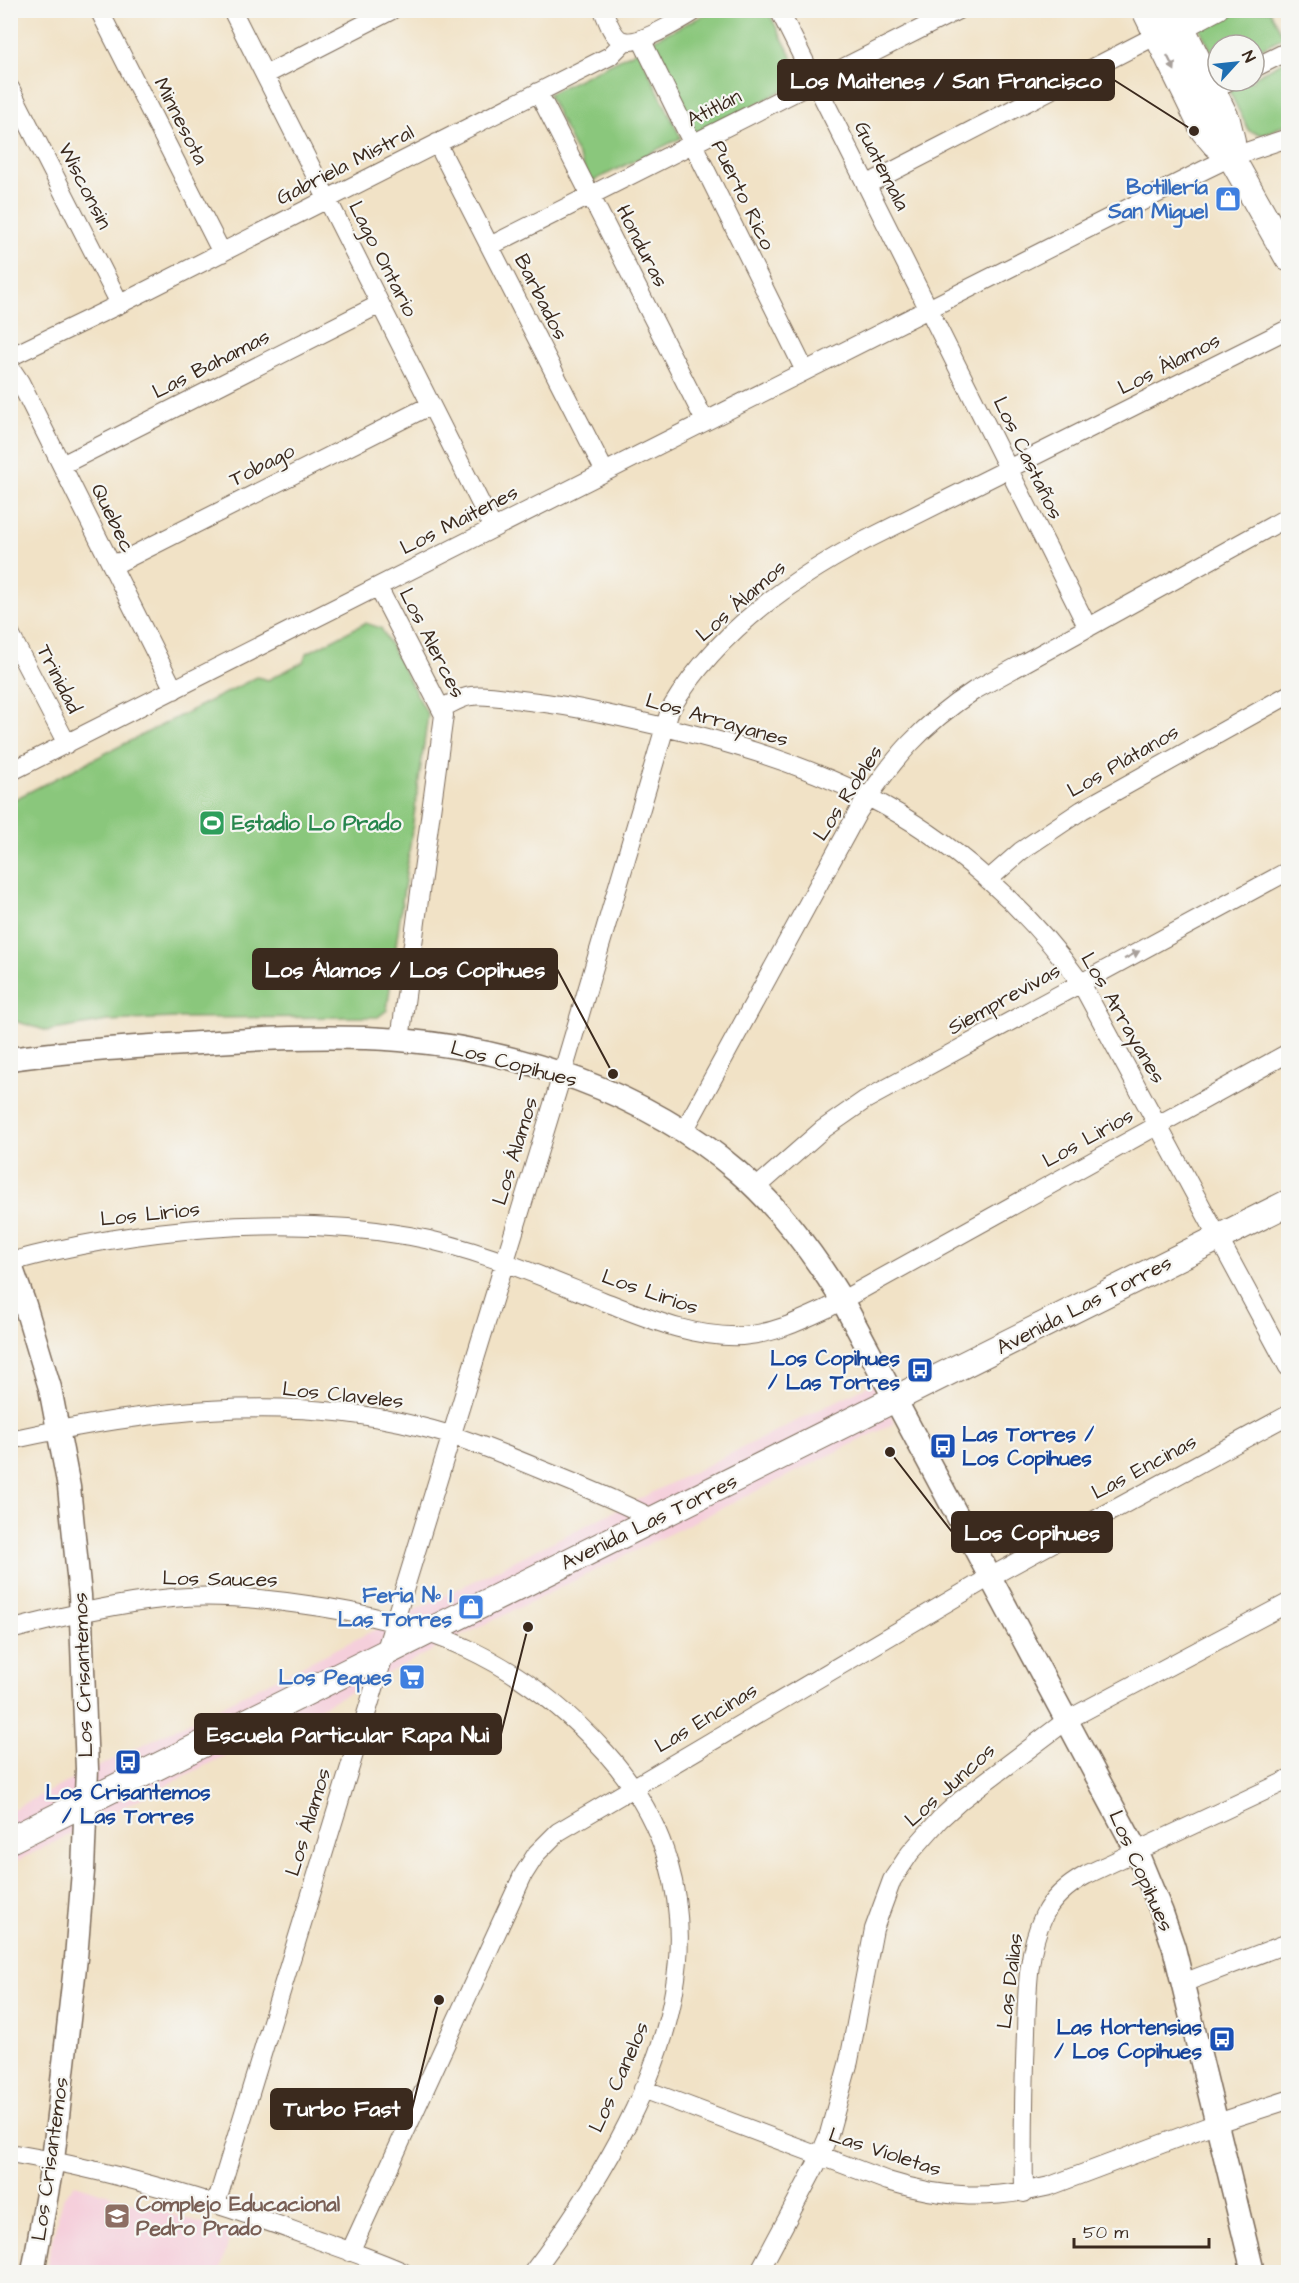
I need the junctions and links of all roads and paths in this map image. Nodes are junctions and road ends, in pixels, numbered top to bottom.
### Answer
1 (99, 10) edge
2 (232, 10) edge
3 (392, 10) edge
4 (603, 10) edge
5 (697, 10) edge
6 (779, 10) edge
7 (958, 10) edge
8 (1145, 10) edge
9 (1219, 10) edge
10 (1178, 20) edge
11 (1157, 35) junction
12 (633, 40) junction
13 (1288, 51) edge
14 (1206, 62) edge
15 (1266, 62) edge
16 (265, 75) junction
17 (815, 82) junction
18 (10, 88) edge
19 (538, 92) junction
20 (1223, 93) edge
21 (1288, 138) edge
22 (437, 143) junction
23 (693, 144) junction
24 (1231, 157) junction
25 (866, 185) junction
26 (591, 196) junction
27 (327, 199) junction
28 (490, 246) junction
29 (222, 253) junction
30 (1288, 258) edge
31 (120, 304) junction
32 (380, 304) junction
33 (929, 309) junction
34 (1288, 329) edge
35 (10, 357) edge
36 (10, 367) edge
37 (806, 371) junction
38 (431, 405) junction
39 (705, 421) junction
40 (62, 465) junction
41 (1008, 469) junction
42 (605, 472) junction
43 (1288, 517) edge
44 (494, 528) junction
45 (112, 566) junction
46 (378, 587) junction
47 (1088, 628) junction
48 (10, 634) edge
49 (174, 690) junction
50 (1288, 694) edge
51 (442, 708) junction
52 (664, 727) junction
53 (67, 744) junction
54 (10, 772) edge
55 (868, 797) junction
56 (1288, 870) edge
57 (988, 880) junction
58 (1081, 983) junction
59 (400, 1040) junction
60 (1288, 1053) edge
61 (10, 1059) edge
62 (562, 1075) junction
63 (1158, 1125) junction
64 (684, 1131) junction
65 (756, 1188) junction
66 (1288, 1203) edge
67 (1219, 1238) junction
68 (505, 1262) junction
69 (10, 1263) edge
70 (842, 1300) junction
71 (1288, 1367) edge
72 (895, 1399) junction
73 (1288, 1415) edge
74 (59, 1429) junction
75 (451, 1435) junction
76 (10, 1440) edge
77 (654, 1519) junction
78 (990, 1576) junction
79 (1288, 1603) edge
80 (81, 1612) junction
81 (394, 1620) junction
82 (10, 1630) edge
83 (428, 1632) junction
84 (383, 1654) junction
85 (1067, 1720) junction
86 (1288, 1780) edge
87 (634, 1787) junction
88 (85, 1803) junction
89 (10, 1840) edge
90 (1136, 1850) junction
91 (1288, 1943) edge
92 (1183, 1983) junction
93 (643, 2089) junction
94 (1288, 2100) edge
95 (1217, 2123) junction
96 (10, 2153) edge
97 (820, 2155) junction
98 (53, 2160) junction
99 (1024, 2193) junction
100 (216, 2204) junction
101 (350, 2252) junction
102 (33, 2272) edge
103 (403, 2272) edge
104 (533, 2272) edge
105 (759, 2272) edge
106 (1253, 2272) edge

1 - 29 street, Minnesota
2 - 16 street, Lago Ontario
3 - 16 street
4 - 12 street, Puerto Rico
5 - 12 street, Gabriela Mistral
6 - 17 street, Guatemala
7 - 17 street, Atitlán
8 - 11 main road
9 - 10 street
10 - 14 main road
11 -> 24 main road
11 - 25 street
12 - 19 street, Gabriela Mistral
12 - 23 street, Puerto Rico
13 - 15 street
16 - 27 street, Lago Ontario
17 - 23 street, Atitlán
17 - 25 street, Guatemala
18 - 31 street, Wisconsin
19 - 22 street, Gabriela Mistral
19 - 26 street, Honduras
20 - 24 main road
21 - 24 street, Los Maitenes
22 - 27 street, Gabriela Mistral
22 - 28 street, Barbados
23 - 26 street, Atitlán
23 - 37 street, Puerto Rico
24 - 30 main road
24 - 33 street, Los Maitenes
25 - 33 street, Guatemala
26 - 28 street, Atitlán
26 - 39 street, Honduras
27 - 29 street, Gabriela Mistral
27 - 32 street, Lago Ontario
28 - 42 street, Barbados
29 - 31 street, Gabriela Mistral
31 - 35 street, Gabriela Mistral
32 - 38 street, Lago Ontario
32 - 40 street, Las Bahamas
33 - 37 street, Los Maitenes
33 - 41 street, Los Castaños
34 - 41 street, Los Álamos
36 - 40 street, Quebec
37 - 39 street, Los Maitenes
38 - 44 street, Lago Ontario
38 - 45 street, Tobago
39 - 42 street, Los Maitenes
40 - 45 street, Quebec
41 - 47 street, Los Castaños
41 - 52 street, Los Álamos
42 - 44 street, Los Maitenes
43 - 47 street, Los Robles
44 - 46 street, Los Maitenes
45 - 49 street, Quebec
46 - 49 street, Los Maitenes
46 - 51 street, Los Alerces
47 - 55 street, Los Robles
48 - 53 street, Trinidad
49 - 53 street, Los Maitenes
50 - 57 street, Los Plátanos
51 - 52 street, Los Arrayanes
51 - 59 street, Los Alerces
52 - 55 street, Los Arrayanes
52 - 62 street, Los Álamos
53 - 54 street, Los Maitenes
55 - 57 street, Los Arrayanes
55 - 64 street, Los Robles
58 -> 56 street, Siemprevivas
57 - 58 street, Los Arrayanes
58 - 63 street, Los Arrayanes
58 - 65 street, Siemprevivas
59 - 61 street, Los Copihues
59 - 62 street, Los Copihues
60 - 63 street, Los Lirios
62 - 64 street, Los Copihues
62 - 68 street, Los Álamos
63 - 67 street, Los Arrayanes
63 - 70 street, Los Lirios
64 - 65 street, Los Copihues
65 - 70 street, Los Copihues
66 - 67 main road, Avenida Las Torres
67 - 71 street, Los Arrayanes
67 - 72 main road, Avenida Las Torres
68 - 69 street, Los Lirios
68 - 70 street, Los Lirios
68 - 75 street, Los Álamos
69 - 74 street, Los Crisantemos
70 - 72 street, Los Copihues
72 - 77 main road, Avenida Las Torres
72 - 78 street, Los Copihues
73 - 78 street, Las Encinas
74 - 75 street, Los Claveles
74 - 76 street, Los Claveles
74 - 80 street, Los Crisantemos
75 - 77 street, Los Claveles
75 - 81 street, Los Álamos
77 - 83 main road, Avenida Las Torres
78 - 85 street, Los Copihues
78 - 87 street, Las Encinas
79 - 85 street, Los Juncos
80 - 81 street, Los Sauces
80 - 82 street, Los Sauces
80 - 88 street, Los Crisantemos
81 - 83 street, Los Sauces
81 - 84 street, Los Álamos
83 - 84 main road, Avenida Las Torres
83 - 87 street, Los Canelos
84 - 88 main road, Avenida Las Torres
84 - 100 street, Los Álamos
85 - 90 street, Los Copihues
85 - 97 street, Los Juncos
86 - 90 street, Las Dalias
87 - 93 street, Los Canelos
87 - 101 street, Las Encinas
88 - 89 main road, Avenida Las Torres
88 - 98 street, Los Crisantemos
90 - 92 street, Los Copihues
90 - 99 street, Las Dalias
91 - 92 street
92 - 95 street, Los Copihues
93 - 97 street, Las Violetas
93 - 104 street, Los Canelos
94 - 95 street, Las Violetas
95 - 99 street, Las Violetas
95 - 106 street, Los Copihues
96 - 98 street
97 - 99 street, Las Violetas
97 - 105 street, Los Juncos
98 - 100 street
98 - 102 street, Los Crisantemos
100 - 101 street
101 - 103 street

